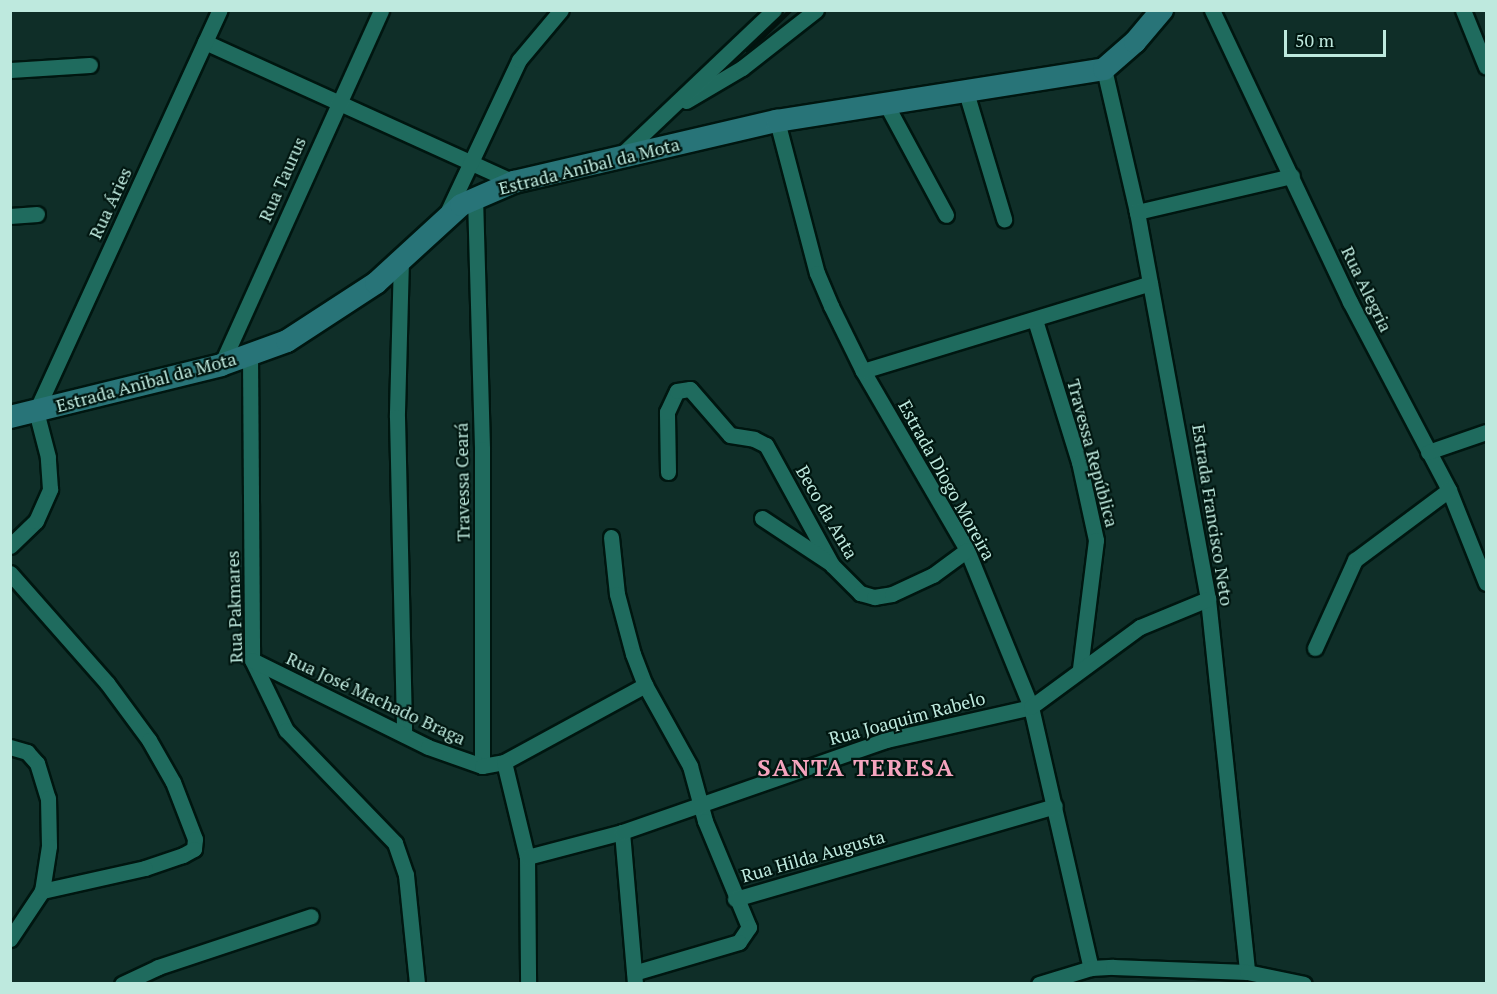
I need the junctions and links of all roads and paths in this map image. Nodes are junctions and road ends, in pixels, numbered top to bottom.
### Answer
1 (220, 10) edge
2 (381, 10) edge
3 (561, 10) edge
4 (774, 10) edge
5 (816, 10) edge
6 (1162, 10) edge
7 (1212, 10) edge
8 (1463, 10) edge
9 (205, 42) junction
10 (90, 65) dead end
11 (1486, 67) edge
12 (1104, 69) junction
13 (10, 70) edge
14 (966, 92) junction
15 (338, 102) junction
16 (886, 104) junction
17 (661, 117) junction
18 (777, 122) junction
19 (618, 158) junction
20 (472, 161) junction
21 (1292, 176) junction
22 (514, 182) junction
23 (475, 197) junction
24 (1137, 212) junction
25 (36, 214) dead end
26 (946, 215) dead end
27 (10, 216) edge
28 (444, 218) junction
29 (1004, 219) dead end
30 (401, 259) junction
31 (1150, 283) junction
32 (1035, 321) junction
33 (250, 355) junction
34 (221, 365) junction
35 (863, 371) junction
36 (36, 411) junction
37 (10, 417) edge
38 (1486, 432) edge
39 (1428, 452) junction
40 (668, 472) dead end
41 (1449, 490) junction
42 (762, 518) dead end
43 (611, 537) dead end
44 (10, 546) edge
45 (967, 550) junction
46 (832, 565) junction
47 (10, 573) edge
48 (1486, 583) edge
49 (1208, 599) junction
50 (1315, 648) dead end
51 (252, 660) junction
52 (1080, 668) junction
53 (645, 685) junction
54 (1031, 706) junction
55 (404, 735) junction
56 (10, 747) edge
57 (504, 762) junction
58 (482, 766) junction
59 (702, 803) junction
60 (1055, 806) junction
61 (622, 831) junction
62 (527, 857) junction
63 (42, 891) junction
64 (735, 899) junction
65 (311, 916) dead end
66 (10, 939) edge
67 (1091, 968) junction
68 (1247, 972) junction
69 (634, 978) edge
70 (123, 984) edge
71 (417, 984) edge
72 (528, 984) edge
73 (1039, 984) edge
74 (1305, 984) edge

1 - 9 street, Rua Áries
2 - 15 street, Rua Taurus
3 - 20 street
4 - 17 street
5 - 17 street
6 - 12 street
7 - 21 street, Rua Alegria
8 - 11 street
9 - 15 street
9 - 36 street, Rua Áries
10 - 13 street
12 - 14 street, Estrada Anibal da Mota
12 - 24 street, Estrada Francisco Neto
14 - 16 street, Estrada Anibal da Mota
14 - 29 street
15 - 20 street
15 - 34 street, Rua Taurus
16 - 18 street, Estrada Anibal da Mota
16 - 26 street
17 - 19 street
18 - 19 street, Estrada Anibal da Mota
18 - 35 street, Estrada Diogo Moreira
19 - 22 street, Estrada Anibal da Mota
20 - 22 street
20 - 28 street
21 - 24 street
21 - 39 street, Rua Alegria
22 - 23 street, Estrada Anibal da Mota
23 - 28 street, Estrada Anibal da Mota
23 - 58 street, Travessa Ceará
24 - 31 street, Estrada Francisco Neto
25 - 27 street
28 - 30 street, Estrada Anibal da Mota
30 - 33 street, Estrada Anibal da Mota
30 - 55 street
31 - 32 street
31 - 49 street, Estrada Francisco Neto
32 - 35 street
32 - 52 street, Travessa República
33 - 34 street, Estrada Anibal da Mota
33 - 51 street, Rua Pakmares
34 - 36 street, Estrada Anibal da Mota
35 - 45 street, Estrada Diogo Moreira
36 - 37 street, Estrada Anibal da Mota
36 - 44 street
38 - 39 street
39 - 41 street, Rua Alegria
40 - 46 street, Beco da Anta
41 - 48 street, Rua Alegria
41 - 50 street
42 - 46 street
43 - 53 street
45 - 46 street, Beco da Anta
45 - 54 street, Estrada Diogo Moreira
47 - 63 street
49 - 52 street, Rua Joaquim Rabelo
49 - 68 street, Estrada Francisco Neto
51 - 55 street, Rua José Machado Braga
51 - 71 street, Rua Pakmares
52 - 54 street, Rua Joaquim Rabelo
53 - 57 street
53 - 59 street
54 - 59 street, Rua Joaquim Rabelo
54 - 60 street, Estrada Diogo Moreira
55 - 58 street, Rua José Machado Braga
56 - 63 street
57 - 58 street
57 - 62 street
59 - 61 street, Rua Joaquim Rabelo
59 - 64 street
60 - 64 street, Rua Hilda Augusta
60 - 67 street, Estrada Diogo Moreira
61 - 62 street, Rua Joaquim Rabelo
61 - 69 street
62 - 72 street
63 - 66 street
64 - 69 street, Rua Hilda Augusta
65 - 70 street
67 - 68 street
67 - 73 street
68 - 74 street

